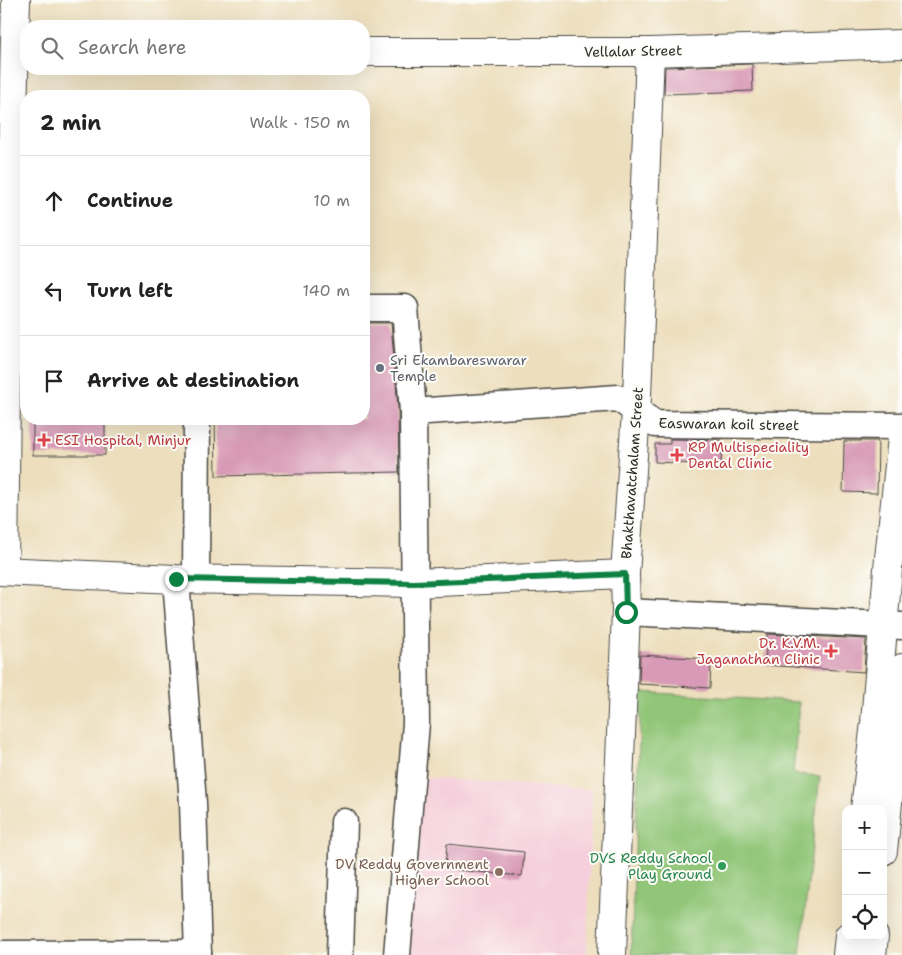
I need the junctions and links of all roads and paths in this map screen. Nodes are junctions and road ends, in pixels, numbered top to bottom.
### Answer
1 (16, 0) edge
2 (902, 44) edge
3 (13, 52) edge
4 (370, 52) edge
5 (650, 52) junction
6 (370, 308) edge
7 (10, 376) edge
8 (636, 411) junction
9 (413, 412) junction
10 (197, 425) edge
11 (902, 426) edge
12 (902, 438) edge
13 (2, 571) edge
14 (625, 574) junction
15 (186, 579) junction
16 (414, 583) junction
17 (626, 612) junction
18 (893, 625) edge
19 (902, 668) edge
20 (866, 805) edge
21 (344, 822) dead end
22 (883, 850) edge
23 (849, 940) edge
24 (874, 940) edge
25 (2, 954) edge
26 (198, 954) edge
27 (340, 955) edge
28 (397, 955) edge
29 (612, 955) edge
30 (847, 955) edge
31 (872, 955) edge

1 - 3 street
2 - 5 street, Vellalar Street
3 - 7 street
4 - 5 street, Vellalar Street
5 - 8 street, Bhakthavatchalam Street
6 - 9 street
7 - 13 street
8 - 9 street, Easwaran koil street
8 - 11 street, Easwaran koil street
8 - 14 street, Bhakthavatchalam Street
9 - 16 street
10 - 15 street
12 - 18 street
13 - 15 street
14 - 16 street
14 - 17 street, Bhakthavatchalam Street
15 - 16 street
15 - 26 street
16 - 28 street
17 - 18 street
17 - 29 street, Bhakthavatchalam Street
18 - 20 street
19 - 22 street
21 - 27 street
23 - 30 street
24 - 31 street
25 - 26 street

